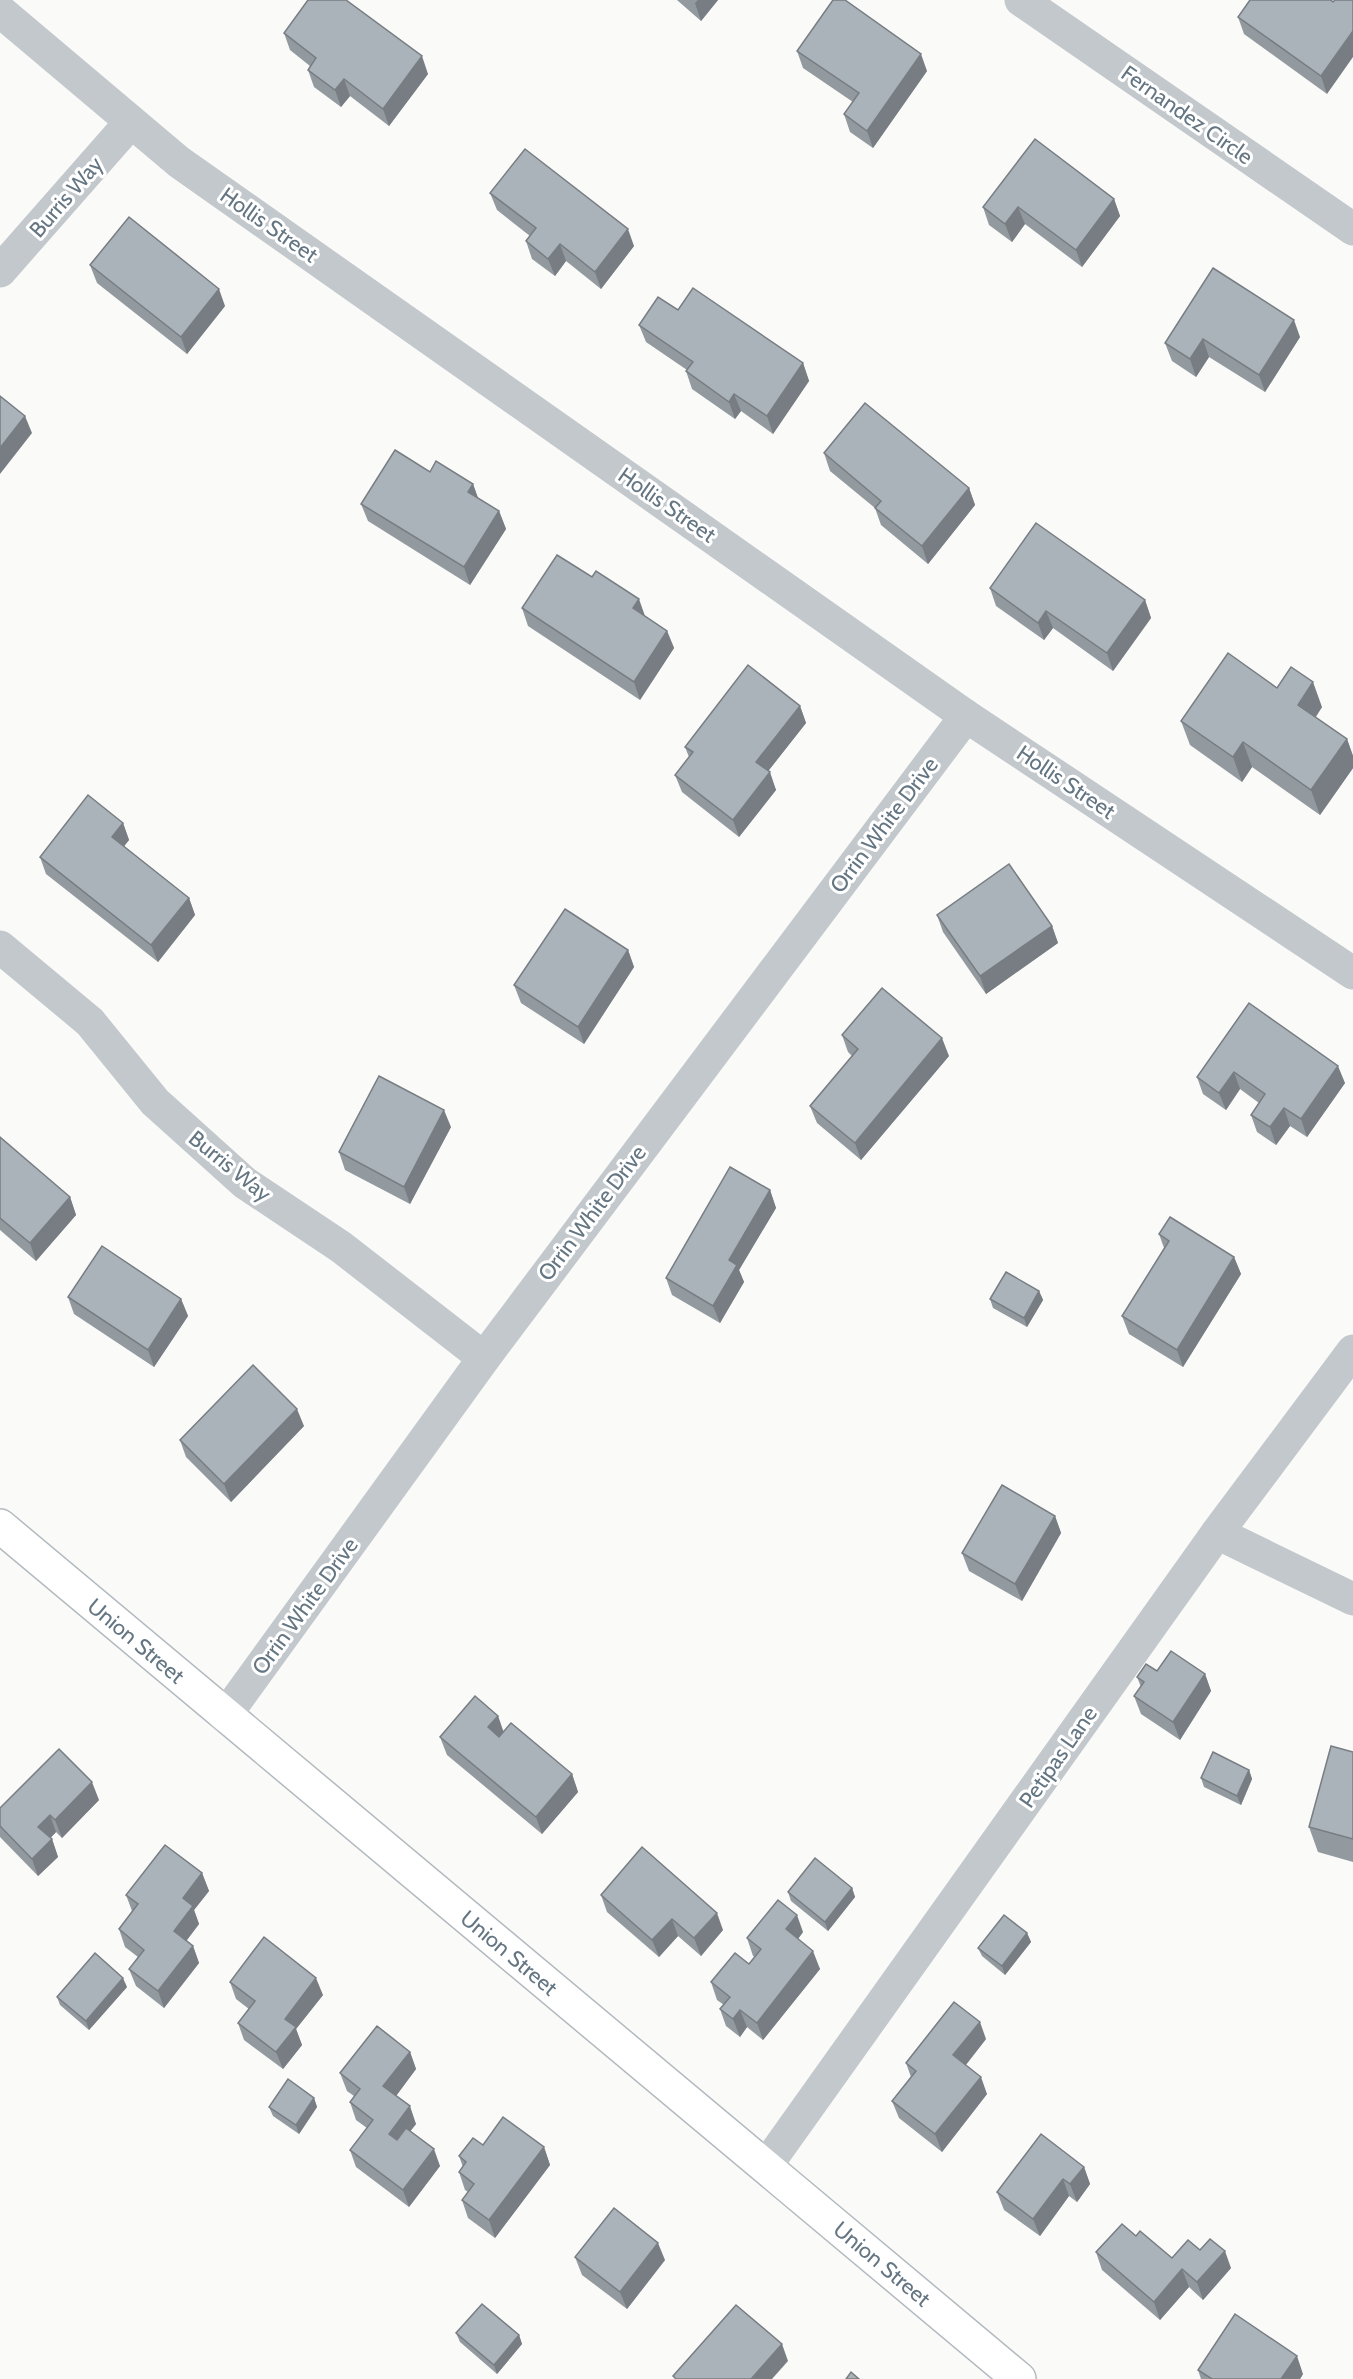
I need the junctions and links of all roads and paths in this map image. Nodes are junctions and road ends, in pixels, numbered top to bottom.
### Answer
1 (1021, 0) edge
2 (0, 11) edge
3 (132, 122) junction
4 (1353, 229) edge
5 (0, 271) edge
6 (966, 716) junction
7 (0, 947) edge
8 (1353, 973) edge
9 (1353, 1351) edge
10 (484, 1358) junction
11 (0, 1526) edge
12 (1217, 1533) junction
13 (1353, 1599) edge
14 (225, 1716) junction
15 (766, 2166) junction
16 (1019, 2379) edge

1 - 4 street, Fernandez Circle
2 - 3 street, Hollis Street
3 - 5 street, Burris Way
3 - 6 street, Hollis Street
6 - 8 street, Hollis Street
6 - 10 street, Orrin White Drive
7 - 10 street, Burris Way
9 - 12 street, Petipas Lane
10 - 14 street, Orrin White Drive
11 - 14 main road, Union Street
12 - 13 street
12 - 15 street, Petipas Lane
14 - 15 main road, Union Street
15 - 16 main road, Union Street

